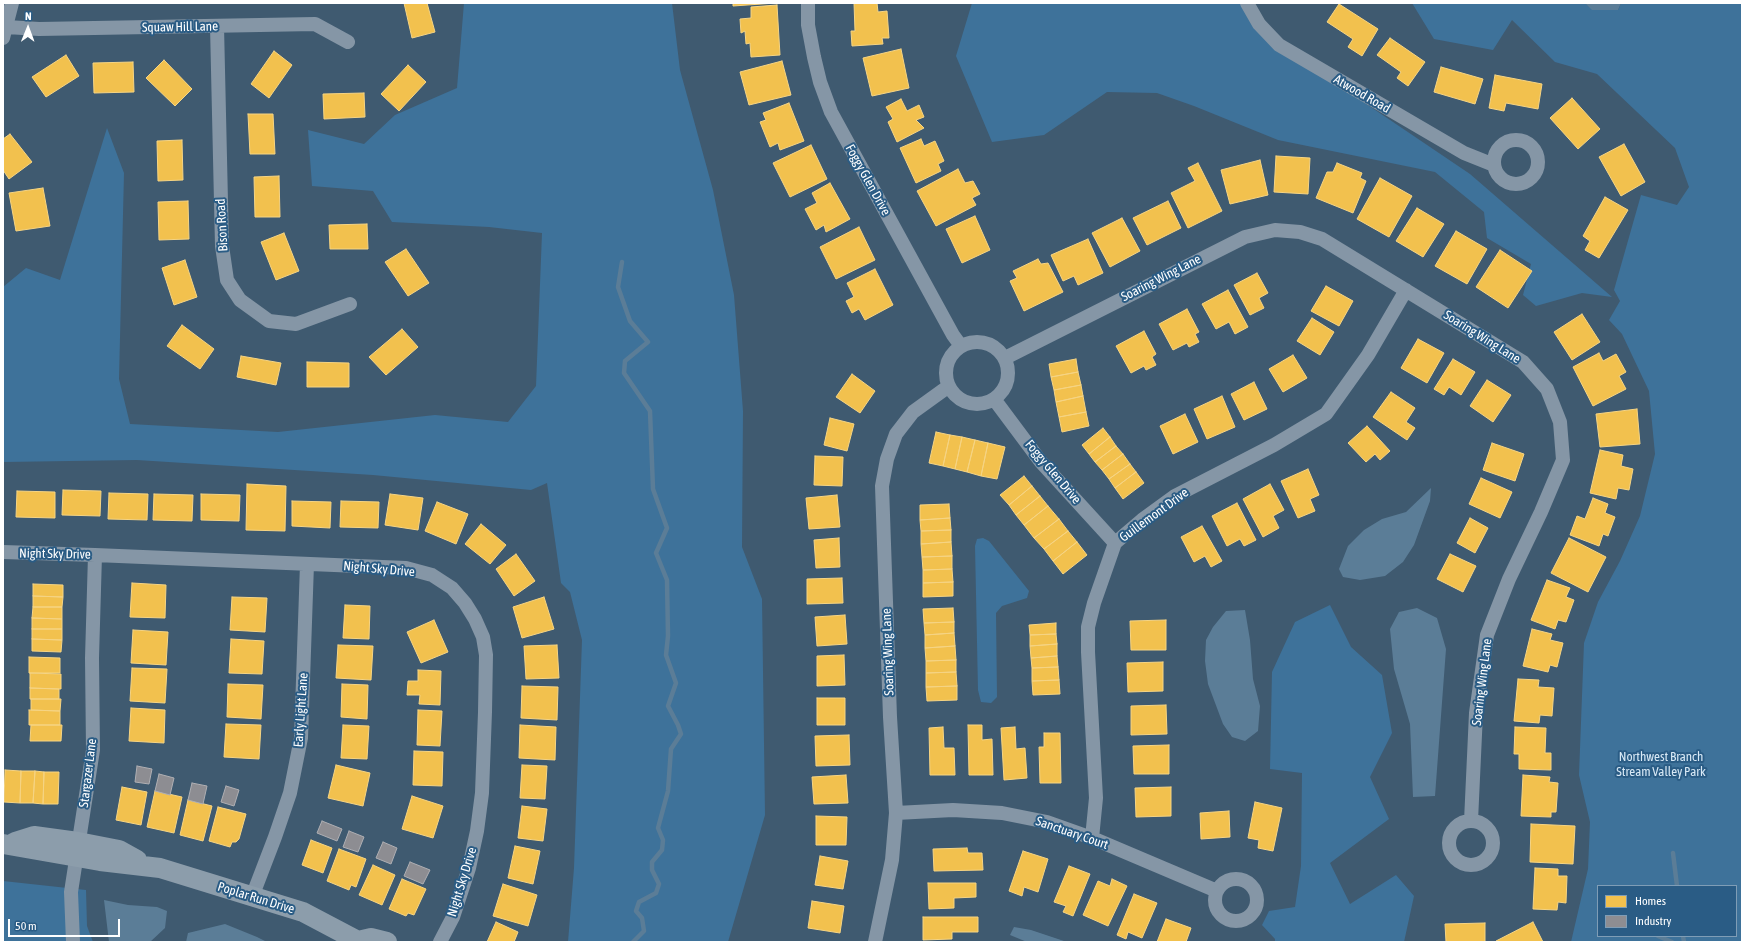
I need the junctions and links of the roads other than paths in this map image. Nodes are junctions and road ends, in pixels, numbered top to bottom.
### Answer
1 (12, 3) edge
2 (808, 3) edge
3 (1247, 3) edge
4 (217, 26) junction
5 (5, 32) edge
6 (348, 42) dead end
7 (1494, 165) dead end
8 (1406, 290) junction
9 (350, 304) dead end
10 (960, 346) junction
11 (1005, 358) junction
12 (949, 386) junction
13 (994, 399) junction
14 (1115, 543) junction
15 (3, 552) edge
16 (95, 555) junction
17 (307, 564) junction
18 (896, 813) junction
19 (1471, 821) dead end
20 (1092, 838) junction
21 (4, 844) edge
22 (77, 849) junction
23 (1217, 891) dead end
24 (252, 896) junction
25 (359, 941) edge
26 (73, 942) edge
27 (388, 942) edge
28 (440, 942) edge
29 (875, 942) edge

1 - 5 street
2 - 10 street, Foggy Glen Drive
3 - 7 street, Atwood Road
4 - 5 street, Squaw Hill Lane
4 - 6 street, Squaw Hill Lane
4 - 9 street, Bison Road
8 - 11 street, Soaring Wing Lane
8 - 14 street, Guillemont Drive
8 - 19 street, Soaring Wing Lane
10 - 11 street
10 - 12 street
11 - 13 street
12 - 13 street
12 - 18 street, Soaring Wing Lane
13 - 14 street, Foggy Glen Drive
14 - 20 street, Guillemont Drive
15 - 16 street, Night Sky Drive
16 - 17 street, Night Sky Drive
16 - 22 street, Stargazer Lane
17 - 24 street, Early Light Lane
17 - 28 street, Night Sky Drive
18 - 20 street, Sanctuary Court
18 - 29 street, Soaring Wing Lane
20 - 23 street, Sanctuary Court
21 - 22 street, Poplar Run Drive
22 - 24 street, Poplar Run Drive
22 - 26 street, Stargazer Lane
24 - 25 street, Poplar Run Drive
25 - 27 street, Poplar Run Drive

